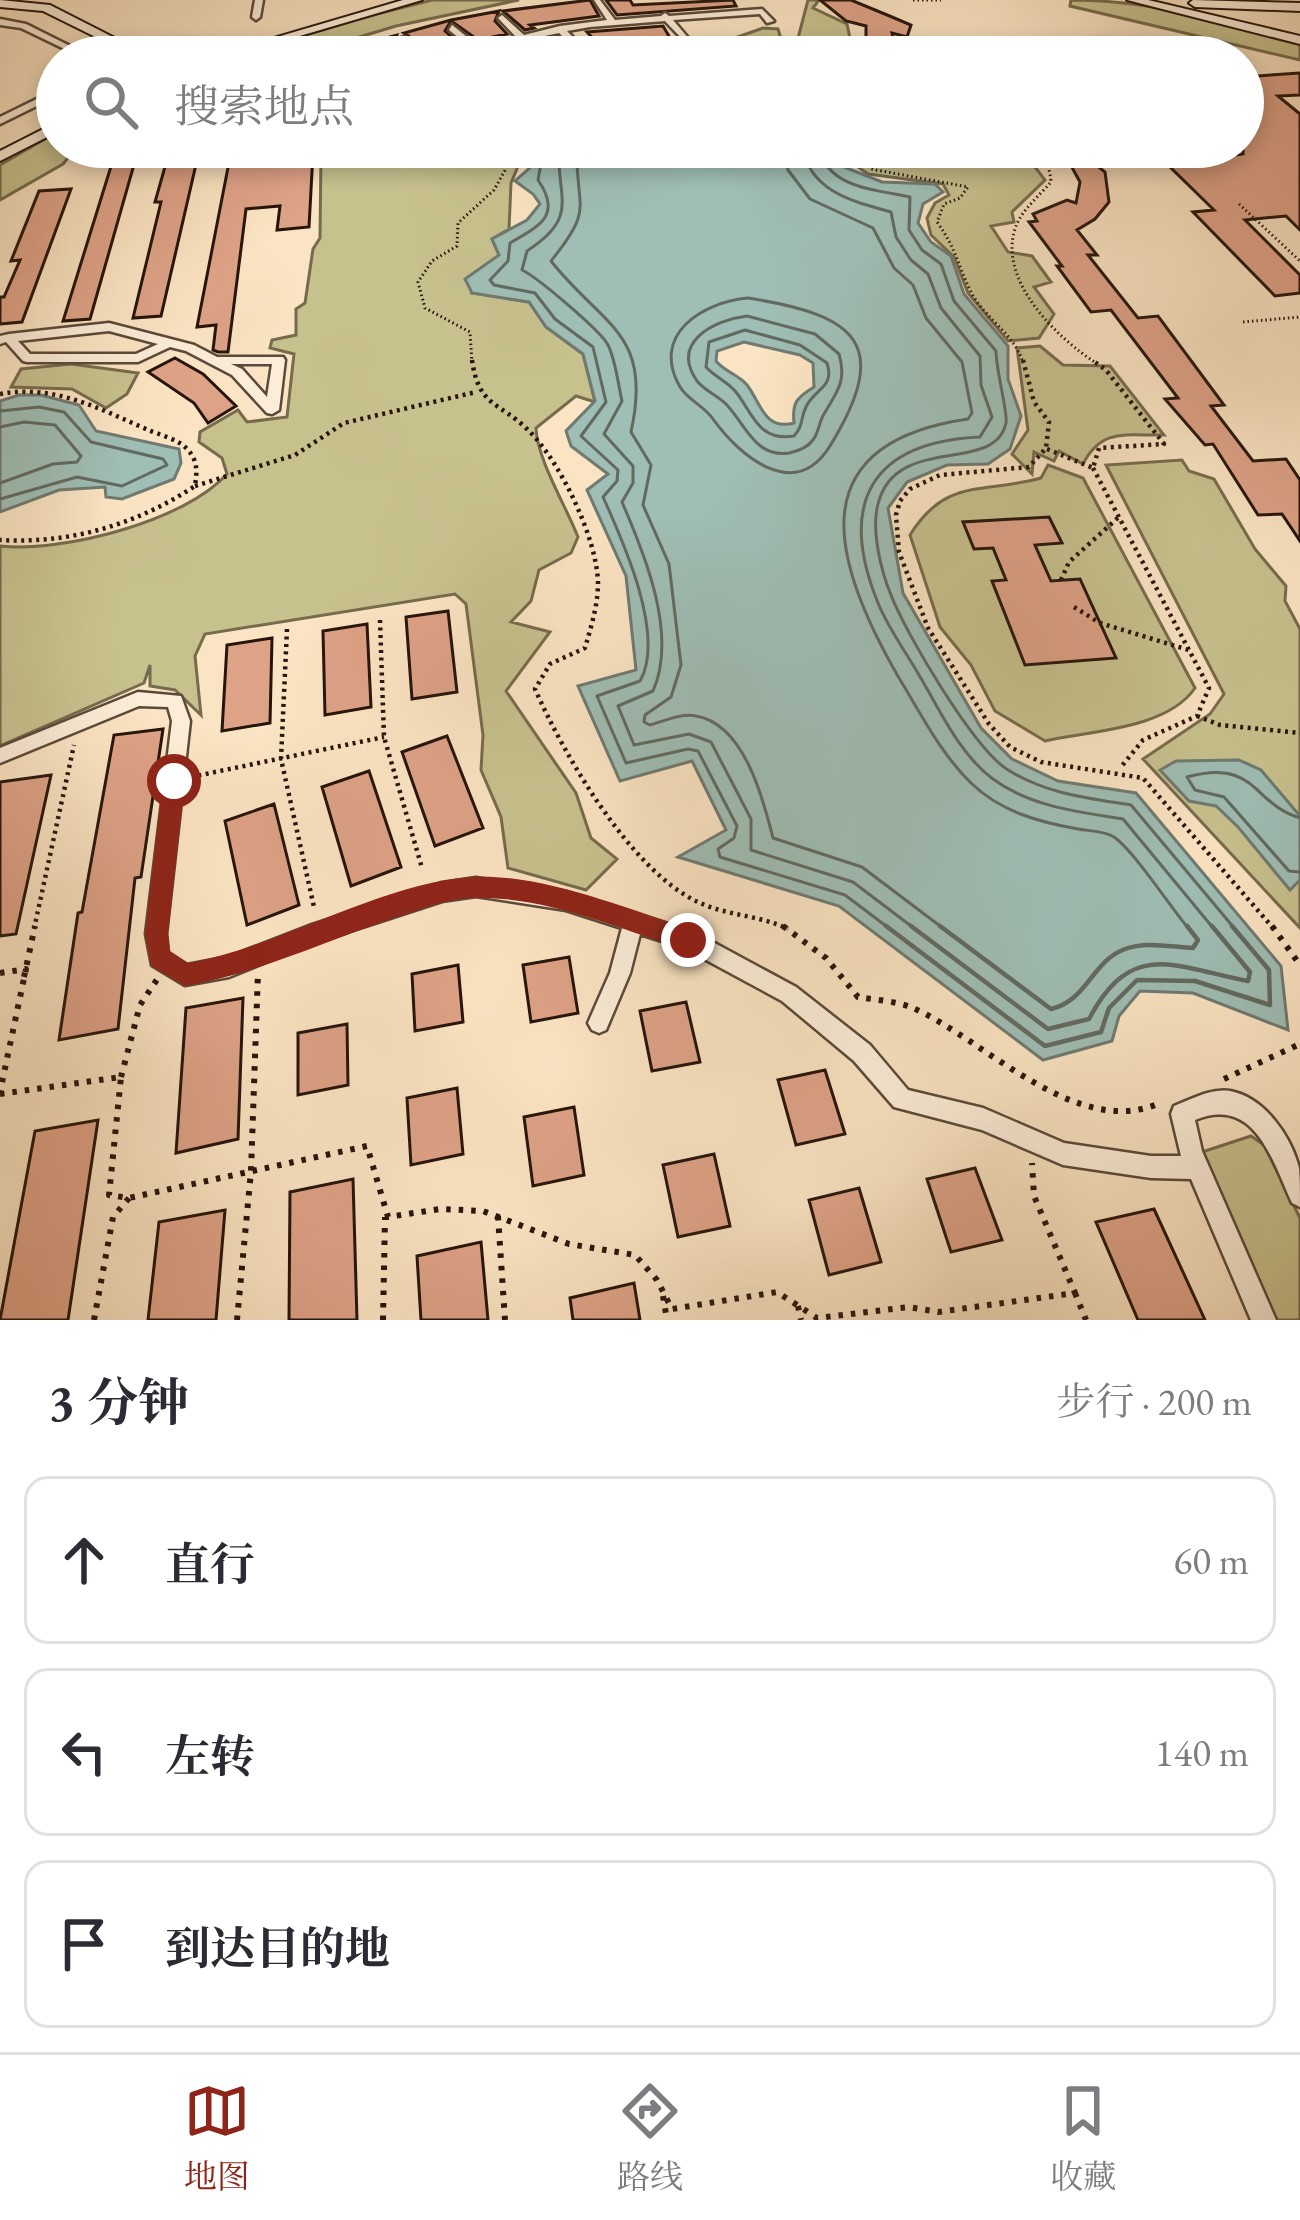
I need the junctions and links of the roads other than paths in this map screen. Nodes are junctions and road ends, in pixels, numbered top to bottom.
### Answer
1 (259, 0) edge
2 (394, 0) edge
3 (416, 0) edge
4 (650, 0) edge
5 (700, 0) edge
6 (1133, 0) edge
7 (1161, 0) edge
8 (597, 1) edge
9 (1, 2) edge
10 (1179, 3) junction
11 (751, 6) edge
12 (1300, 7) edge
13 (552, 10) dead end
14 (707, 14) junction
15 (256, 17) dead end
16 (663, 17) junction
17 (502, 18) dead end
18 (770, 21) dead end
19 (0, 22) edge
20 (613, 22) junction
21 (452, 28) dead end
22 (563, 28) junction
23 (44, 36) edge
24 (103, 36) edge
25 (259, 36) edge
26 (289, 36) edge
27 (462, 36) edge
28 (520, 36) joint
29 (570, 36) edge
30 (682, 36) edge
31 (1300, 37) edge
32 (36, 103) edge
33 (0, 121) edge
34 (36, 126) edge
35 (36, 138) edge
36 (0, 145) edge
37 (0, 158) edge
38 (4, 339) edge
39 (169, 343) junction
40 (218, 360) junction
41 (0, 756) edge
42 (633, 922) junction
43 (599, 1023) dead end
44 (1198, 1168) junction
45 (1300, 1195) edge
46 (1264, 1320) edge

1 - 15 street
2 - 25 street
3 - 26 street
4 - 16 street
5 - 14 street
6 - 31 street
7 - 10 street
8 - 20 street
9 - 24 street
10 - 12 street
10 - 31 street
11 - 14 street
11 - 18 street
13 - 22 street
14 - 16 street
16 - 20 street
16 - 30 street
17 - 28 street
19 - 23 street
20 - 22 street
21 - 27 street
22 - 28 street
22 - 29 street
32 - 33 street
34 - 36 street
35 - 37 street
38 - 39 street
38 - 39 street
39 - 40 street
40 - 40 street
41 - 42 street
42 - 43 street
42 - 44 street
44 - 45 street
44 - 46 street

